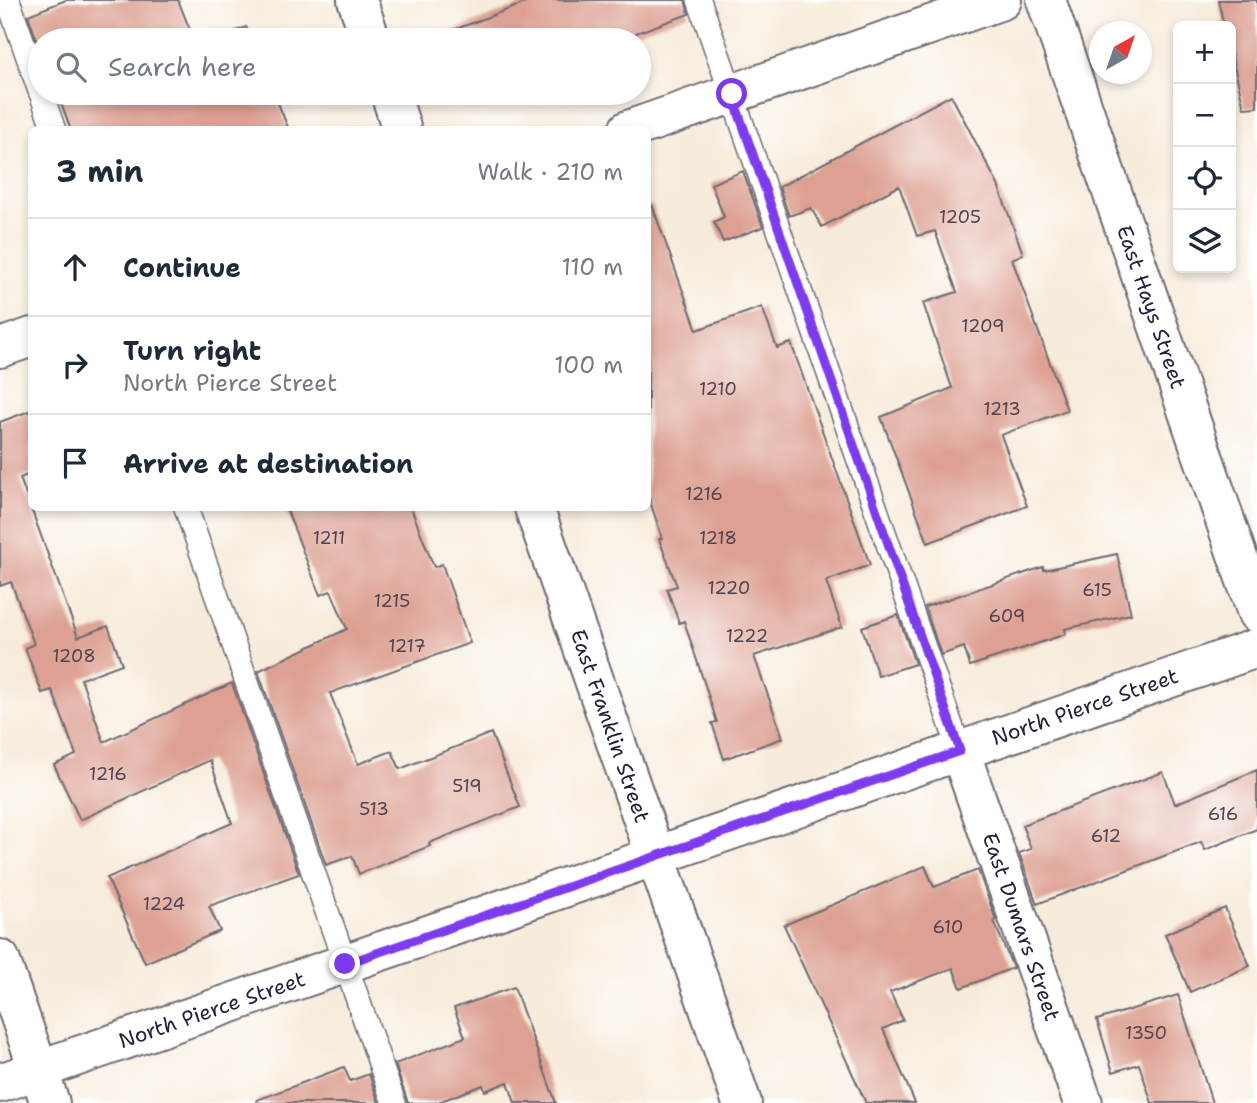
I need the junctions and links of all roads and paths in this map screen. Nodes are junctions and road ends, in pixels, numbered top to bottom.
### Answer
1 (8, 0) edge
2 (357, 0) edge
3 (699, 0) edge
4 (1002, 0) edge
5 (1046, 0) edge
6 (367, 28) edge
7 (28, 56) edge
8 (732, 94) junction
9 (45, 105) edge
10 (394, 105) edge
11 (53, 126) edge
12 (401, 126) edge
13 (640, 126) edge
14 (28, 338) edge
15 (0, 348) edge
16 (187, 511) edge
17 (535, 511) edge
18 (1257, 614) edge
19 (1257, 648) edge
20 (960, 751) junction
21 (656, 856) junction
22 (0, 959) edge
23 (345, 964) junction
24 (0, 1083) edge
25 (44, 1087) edge
26 (394, 1103) edge
27 (742, 1103) edge
28 (1083, 1103) edge

1 - 7 lane
2 - 6 street
3 - 8 lane
4 - 8 street
5 - 18 street, East Hays Street
8 - 13 street
8 - 20 lane
9 - 11 lane
10 - 12 street
14 - 15 street
16 - 23 lane
17 - 21 street, East Franklin Street
19 - 20 street, North Pierce Street
20 - 21 street, North Pierce Street
20 - 28 street, East Dumars Street
21 - 23 street, North Pierce Street
21 - 27 street, East Franklin Street
22 - 25 street
23 - 25 street, North Pierce Street
23 - 26 lane
24 - 25 street, North Pierce Street

